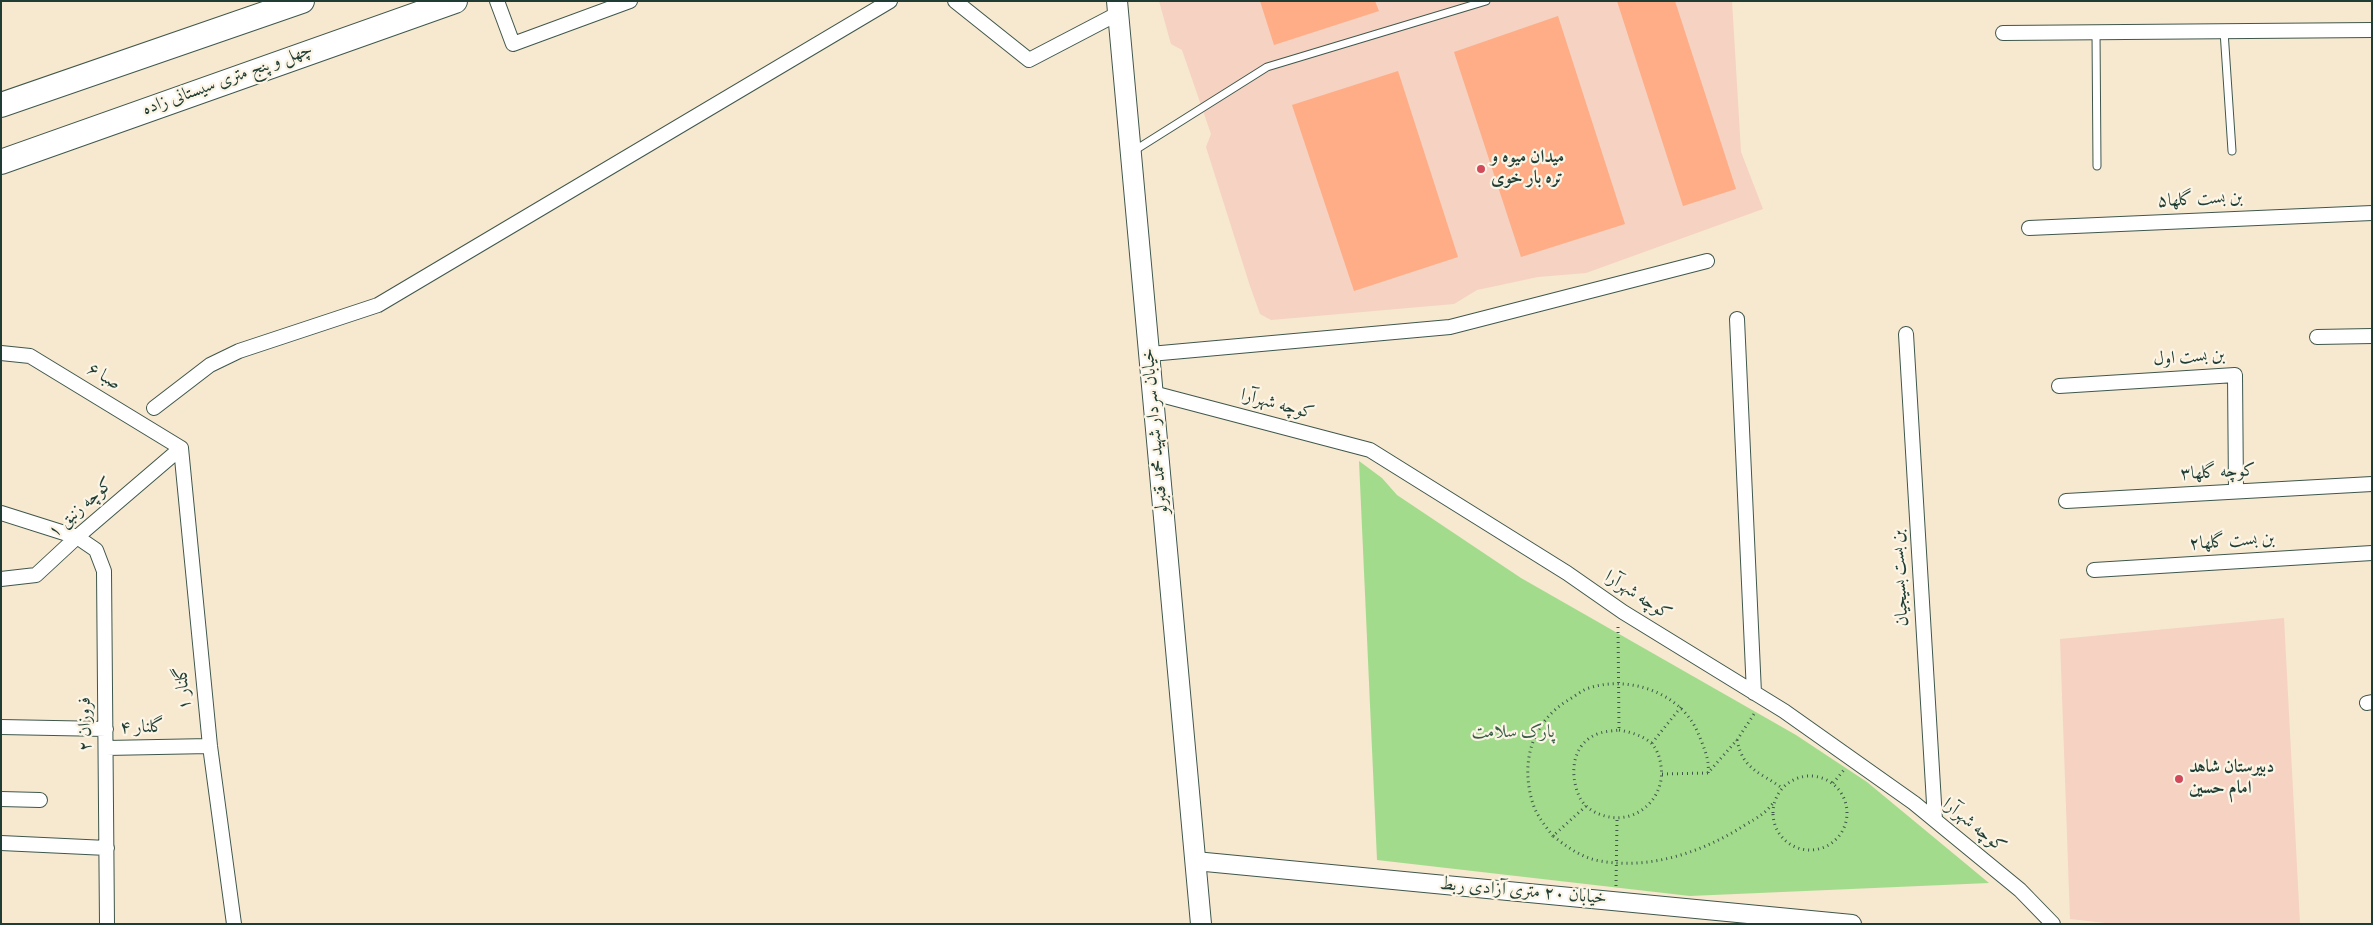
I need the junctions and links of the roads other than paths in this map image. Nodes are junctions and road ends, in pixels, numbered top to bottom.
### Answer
1 (302, 1) edge
2 (455, 1) edge
3 (497, 1) edge
4 (630, 1) edge
5 (890, 1) edge
6 (955, 1) edge
7 (1486, 1) edge
8 (1118, 7) edge
9 (2372, 30) edge
10 (2224, 31) junction
11 (2096, 32) junction
12 (2003, 33) dead end
13 (1, 105) edge
14 (2232, 151) dead end
15 (1132, 152) junction
16 (5, 156) edge
17 (2097, 166) dead end
18 (2372, 213) edge
19 (2029, 228) dead end
20 (1706, 261) dead end
21 (1737, 319) dead end
22 (1906, 334) dead end
23 (2372, 336) edge
24 (2317, 337) dead end
25 (1, 354) edge
26 (1150, 354) junction
27 (2059, 386) dead end
28 (1153, 393) junction
29 (154, 408) dead end
30 (181, 448) junction
31 (2372, 484) edge
32 (2236, 492) junction
33 (2066, 501) dead end
34 (1, 513) edge
35 (77, 537) junction
36 (2372, 553) edge
37 (2094, 570) dead end
38 (1, 579) edge
39 (1759, 696) junction
40 (1, 727) edge
41 (106, 729) junction
42 (210, 746) junction
43 (106, 748) junction
44 (1, 798) edge
45 (40, 800) dead end
46 (1934, 820) junction
47 (1, 843) edge
48 (107, 848) junction
49 (1195, 861) junction
50 (106, 924) edge
51 (234, 924) edge
52 (1201, 924) edge
53 (1852, 924) edge
54 (2053, 924) edge

1 - 13 highway
2 - 16 highway, چهل و پنج متری سیستانی زاده
3 - 4 street
5 - 29 street
6 - 8 street
7 - 15 lane
8 - 15 main road, خیابان سردار شهید محمد قنبرلو
9 - 10 street
10 - 11 street
10 - 14 lane
11 - 12 street
11 - 17 lane
15 - 26 main road, خیابان سردار شهید محمد قنبرلو
18 - 19 street, بن بست گلها۵
20 - 26 street
21 - 39 street
22 - 46 street, بن بست بسیجیان
23 - 24 street
25 - 30 street, صبا ۶
26 - 28 main road, خیابان سردار شهید محمد قنبرلو
27 - 32 street, بن بست اول
28 - 39 street, کوچه شهرآرا
28 - 49 main road, خیابان سردار شهید محمد قنبرلو
30 - 35 street, کوچه زنبق ۱
30 - 42 street, ۱ گلنار
31 - 32 street, کوچه گلها۳
32 - 33 street, کوچه گلها۳
34 - 35 street, ۲ فروزان
35 - 38 street, کوچه زنبق ۱
35 - 41 street, ۲ فروزان
36 - 37 street, بن بست گلها۲
39 - 46 street, کوچه شهرآرا
40 - 41 street
41 - 43 street, ۲ فروزان
42 - 43 street, گلنار ۴
42 - 51 street, ۱ گلنار
43 - 48 street, ۲ فروزان
44 - 45 street
46 - 54 street, کوچه شهرآرا
47 - 48 street
48 - 50 street, ۲ فروزان
49 - 52 main road, خیابان سردار شهید محمد قنبرلو
49 - 53 street, خیابان ۲۰ متری آزادی ربط

